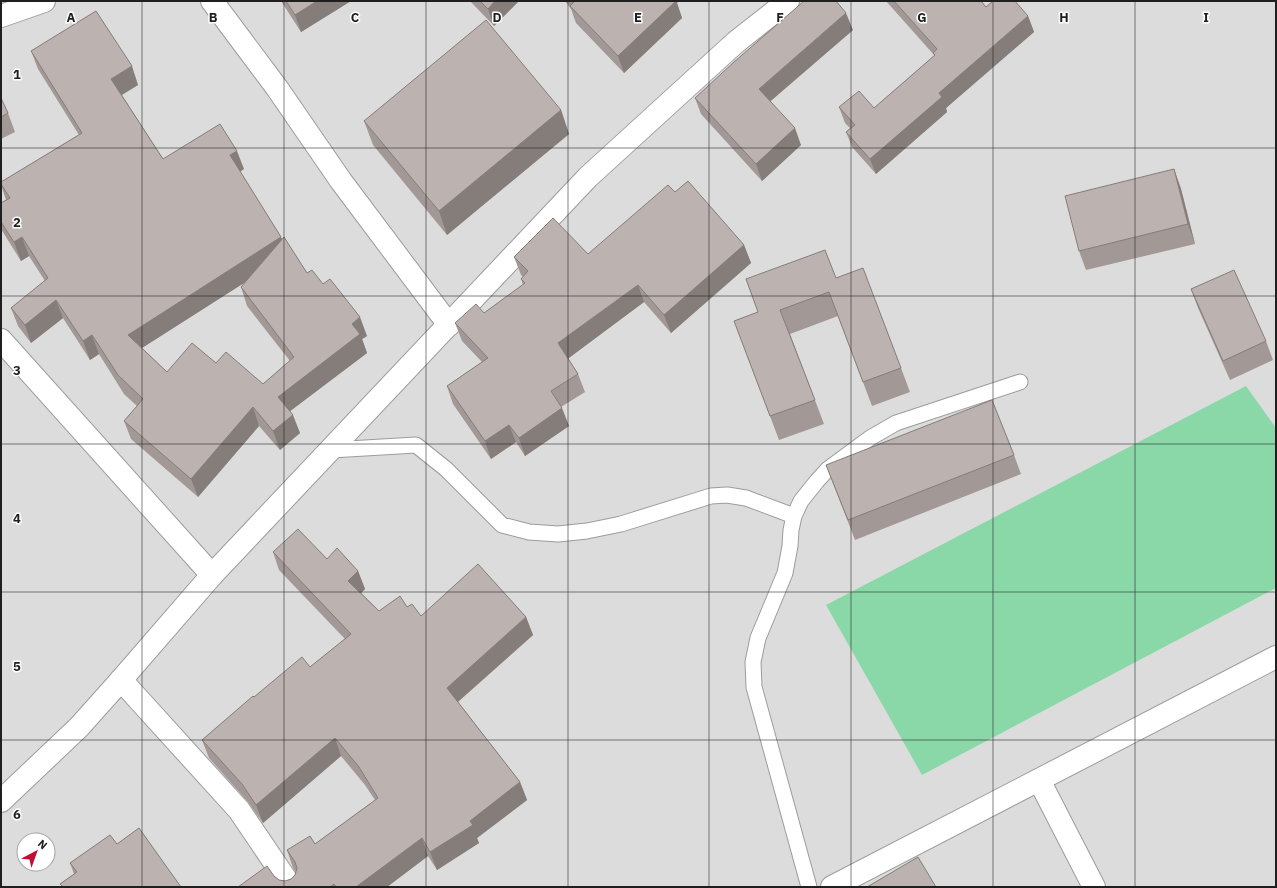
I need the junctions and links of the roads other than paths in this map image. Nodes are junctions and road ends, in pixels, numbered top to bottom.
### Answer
1 (44, 1) edge
2 (212, 1) edge
3 (788, 1) edge
4 (1, 16) edge
5 (449, 325) junction
6 (1, 340) edge
7 (1020, 382) dead end
8 (331, 450) junction
9 (794, 516) junction
10 (212, 575) junction
11 (1276, 657) edge
12 (121, 680) junction
13 (1039, 780) junction
14 (1, 801) edge
15 (291, 887) edge
16 (809, 887) edge
17 (832, 887) edge
18 (1094, 887) edge

1 - 4 street
2 - 5 street
3 - 5 street
5 - 8 street
6 - 10 street
7 - 9 lane
8 - 9 lane
8 - 10 street
9 - 16 lane
10 - 12 street
11 - 13 street
12 - 14 street
12 - 15 street
13 - 17 street
13 - 18 street

